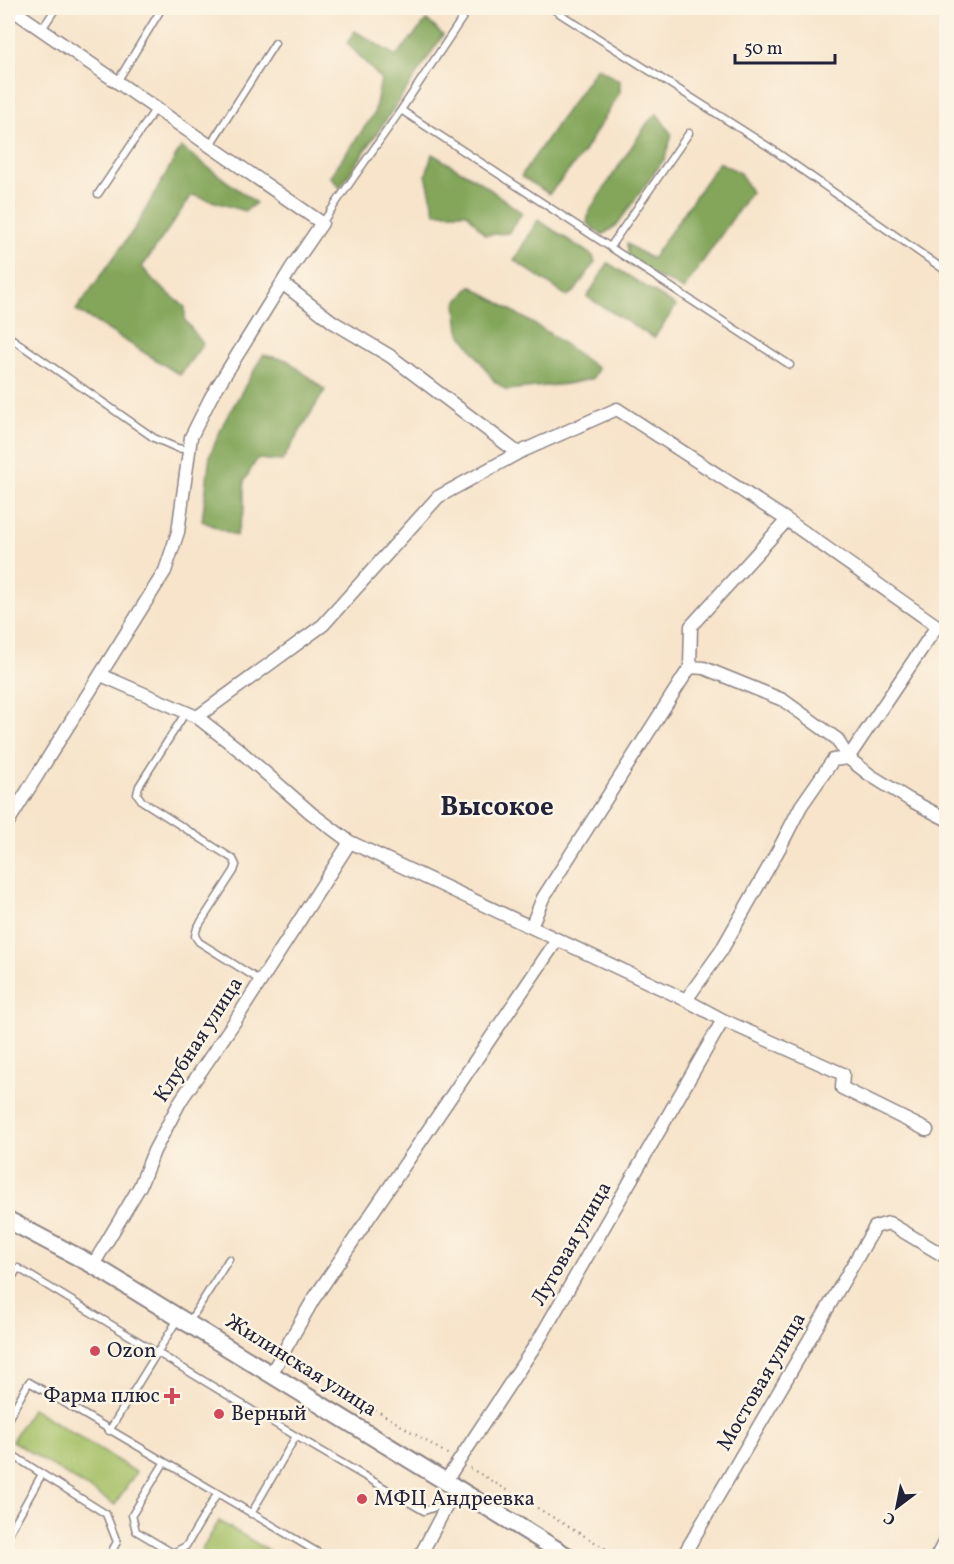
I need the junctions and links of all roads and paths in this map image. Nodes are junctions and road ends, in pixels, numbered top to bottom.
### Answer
1 (10, 8) edge
2 (56, 8) edge
3 (162, 8) edge
4 (469, 8) edge
5 (551, 8) edge
6 (42, 29) junction
7 (275, 43) dead end
8 (117, 81) junction
9 (156, 108) junction
10 (401, 110) junction
11 (689, 133) dead end
12 (210, 145) junction
13 (98, 194) dead end
14 (322, 223) junction
15 (610, 247) junction
16 (946, 271) edge
17 (282, 283) junction
18 (8, 339) edge
19 (790, 365) dead end
20 (189, 450) junction
21 (518, 453) junction
22 (787, 520) junction
23 (942, 628) edge
24 (690, 667) junction
25 (101, 675) junction
26 (192, 714) junction
27 (848, 758) junction
28 (946, 819) edge
29 (8, 822) edge
30 (350, 842) junction
31 (531, 927) junction
32 (557, 940) junction
33 (261, 981) junction
34 (686, 1000) junction
35 (723, 1020) junction
36 (927, 1130) dead end
37 (8, 1220) edge
38 (946, 1257) edge
39 (229, 1259) dead end
40 (93, 1266) junction
41 (8, 1284) edge
42 (184, 1321) junction
43 (158, 1353) junction
44 (271, 1374) junction
45 (8, 1419) edge
46 (109, 1431) junction
47 (296, 1436) junction
48 (8, 1452) edge
49 (164, 1463) junction
50 (42, 1474) junction
51 (450, 1492) junction
52 (217, 1494) junction
53 (251, 1514) junction
54 (8, 1535) edge
55 (946, 1539) edge
56 (109, 1557) edge
57 (324, 1557) edge
58 (420, 1557) edge
59 (567, 1557) edge
60 (683, 1557) edge
61 (937, 1557) edge

1 - 6 street
2 - 6 lane
3 - 8 lane
4 - 10 lane
5 - 16 lane
6 - 8 street
7 - 12 lane
8 - 9 street
9 - 12 street
9 - 13 lane
10 - 14 lane
10 - 15 lane
11 - 15 lane
12 - 14 street
14 - 17 street
15 - 19 lane
17 - 20 street
17 - 21 street
18 - 20 lane
20 - 25 street
21 - 22 street
21 - 26 street
22 - 23 street
22 - 24 street
23 - 27 street
24 - 27 street
24 - 31 street
25 - 26 street
25 - 29 street
26 - 30 street
26 - 33 lane
27 - 28 street
27 - 34 street
30 - 31 street
30 - 33 street, Клубная улица
31 - 32 street
32 - 34 street
32 - 44 street
33 - 40 street, Клубная улица
34 - 35 street
35 - 36 street
35 - 51 street, Луговая улица
37 - 40 main road, Жилинская улица
38 - 60 street, Мостовая улица
39 - 42 lane
40 - 42 main road, Жилинская улица
41 - 43 lane
42 - 43 lane
42 - 44 main road, Жилинская улица
43 - 46 lane
43 - 47 lane
44 - 51 main road, Жилинская улица
45 - 46 lane
46 - 49 lane
47 - 51 lane
47 - 53 lane
48 - 50 lane
49 - 52 lane
49 - 52 lane
50 - 54 lane
50 - 56 lane
51 - 58 street, Луговая улица
51 - 59 main road, Жилинская улица
52 - 53 lane
53 - 57 lane
55 - 61 street

